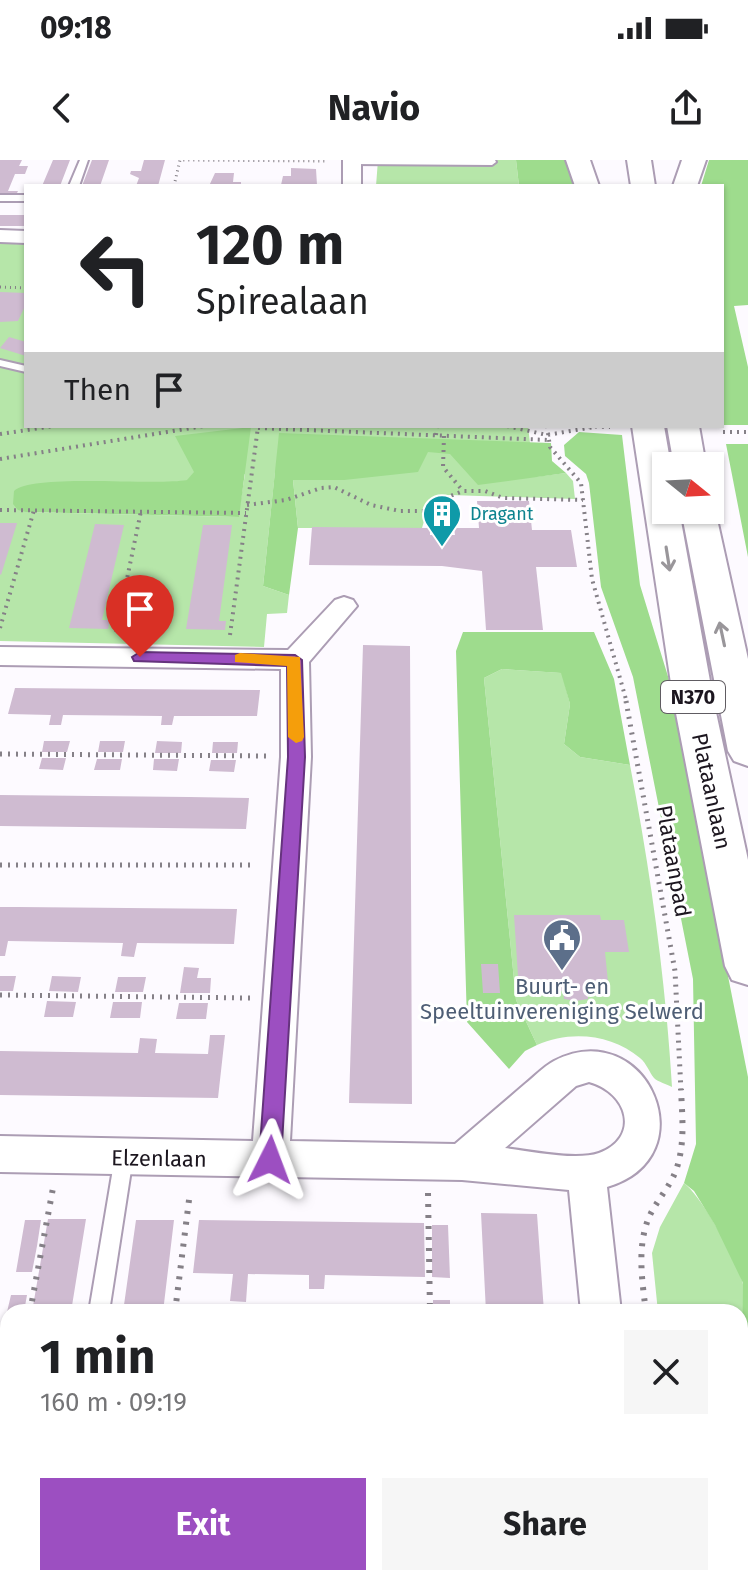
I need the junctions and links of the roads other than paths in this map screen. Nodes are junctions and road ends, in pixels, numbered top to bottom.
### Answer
1 (84, 160) edge
2 (352, 160) edge
3 (578, 160) edge
4 (639, 160) edge
5 (694, 160) edge
6 (492, 162) edge
7 (75, 184) edge
8 (352, 184) edge
9 (586, 184) edge
10 (643, 184) edge
11 (686, 184) edge
12 (0, 198) edge
13 (24, 198) edge
14 (0, 236) edge
15 (24, 237) edge
16 (0, 363) edge
17 (24, 369) edge
18 (648, 428) edge
19 (683, 428) edge
20 (688, 452) edge
21 (701, 524) edge
22 (344, 606) dead end
23 (0, 656) edge
24 (295, 660) junction
25 (748, 751) edge
26 (748, 966) edge
27 (0, 1154) edge
28 (124, 1157) junction
29 (270, 1160) junction
30 (445, 1162) junction
31 (586, 1174) junction
32 (100, 1304) edge
33 (600, 1304) edge

1 - 7 lane
2 - 6 lane
2 - 8 street
3 - 9 highway
4 - 10 highway
5 - 11 highway
12 - 13 lane
14 - 15 street
16 - 17 lane
18 -> 26 highway, Plataanlaan / N370
19 - 20 highway
25 -> 21 highway, Plataanlaan / N370
22 - 24 street
23 - 24 street
24 - 29 street
27 - 28 street, Elzenlaan
28 - 29 street, Elzenlaan
28 - 32 lane
29 - 30 street, Elzenlaan
30 - 31 street, Elzenlaan
30 - 31 street, Elzenlaan
31 - 33 street

